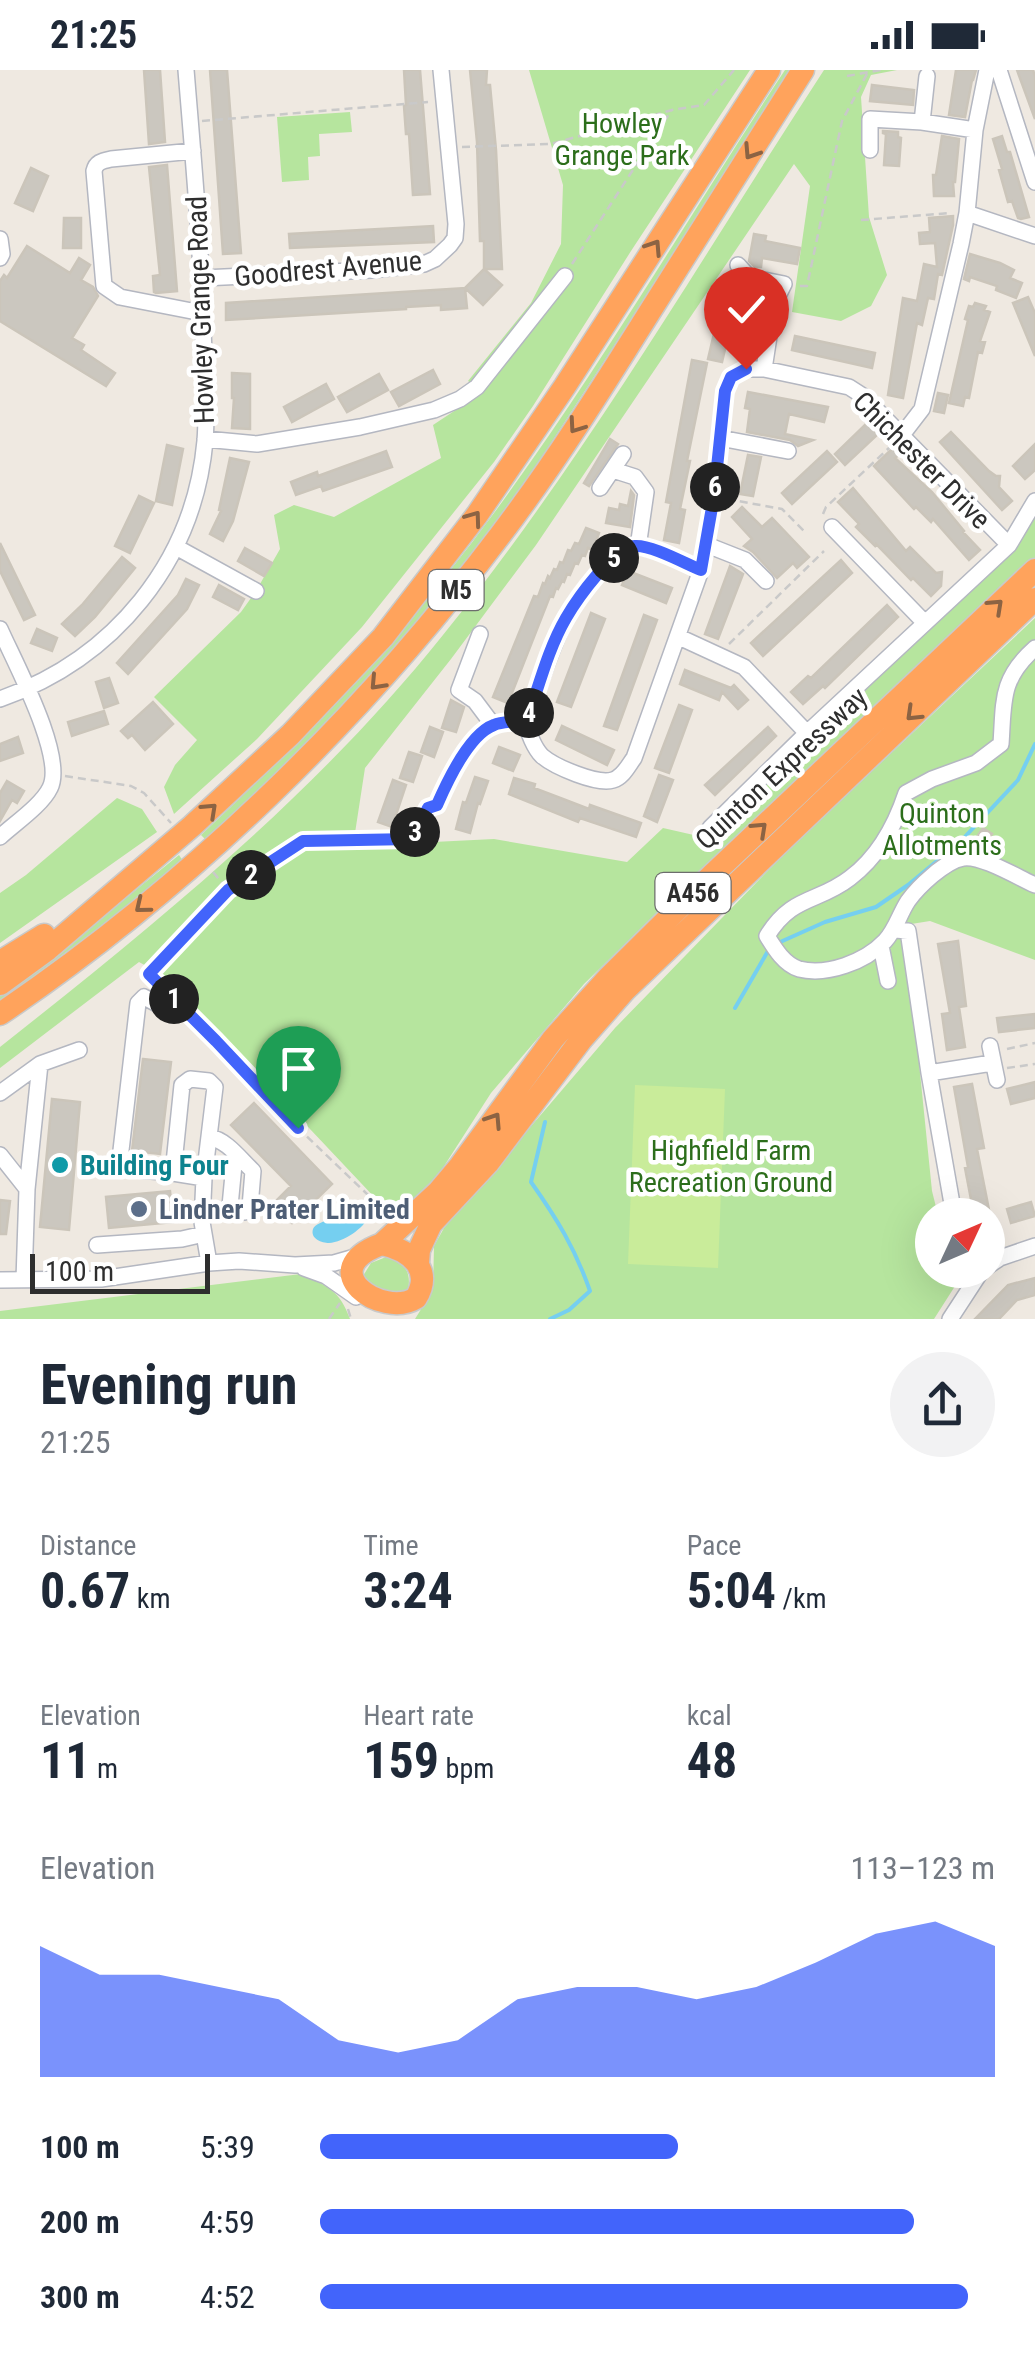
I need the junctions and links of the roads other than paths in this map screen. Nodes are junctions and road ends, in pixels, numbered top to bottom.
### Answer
1 (186, 70) edge
2 (440, 70) edge
3 (769, 70) edge
4 (803, 70) edge
5 (986, 70) edge
6 (999, 70) edge
7 (926, 76) dead end
8 (922, 122) junction
9 (975, 130) junction
10 (870, 150) dead end
11 (1030, 150) edge
12 (192, 151) junction
13 (1035, 182) edge
14 (967, 213) junction
15 (1035, 236) edge
16 (0, 239) edge
17 (0, 258) edge
18 (738, 265) dead end
19 (564, 276) road end
20 (203, 278) junction
21 (202, 313) junction
22 (764, 369) junction
23 (902, 435) junction
24 (720, 438) junction
25 (205, 439) junction
26 (788, 451) dead end
27 (623, 454) dead end
28 (613, 470) junction
29 (600, 488) dead end
30 (1035, 501) edge
31 (828, 520) road end
32 (707, 545) junction
33 (176, 546) junction
34 (1009, 546) junction
35 (638, 547) junction
36 (701, 570) junction
37 (1035, 570) edge
38 (766, 581) dead end
39 (256, 590) dead end
40 (1035, 599) edge
41 (925, 623) junction
42 (0, 628) edge
43 (480, 634) dead end
44 (678, 637) junction
45 (1035, 648) edge
46 (26, 689) junction
47 (0, 698) edge
48 (527, 720) junction
49 (493, 725) junction
50 (807, 733) junction
51 (428, 808) road end
52 (710, 828) dead end
53 (0, 837) edge
54 (1035, 885) edge
55 (115, 893) junction
56 (901, 930) junction
57 (881, 946) junction
58 (0, 962) edge
59 (61, 972) junction
60 (888, 981) dead end
61 (0, 984) edge
62 (159, 1005) dead end
63 (0, 1014) edge
64 (0, 1028) edge
65 (80, 1050) dead end
66 (993, 1062) road end
67 (40, 1064) junction
68 (929, 1073) junction
69 (0, 1093) edge
70 (209, 1137) junction
71 (236, 1154) dead end
72 (0, 1155) edge
73 (173, 1173) junction
74 (204, 1178) junction
75 (26, 1189) junction
76 (951, 1198) edge
77 (204, 1234) junction
78 (379, 1243) junction
79 (97, 1244) dead end
80 (1035, 1246) edge
81 (1005, 1256) edge
82 (209, 1263) junction
83 (418, 1263) junction
84 (295, 1265) junction
85 (0, 1280) edge
86 (24, 1280) junction
87 (970, 1288) edge
88 (356, 1305) edge
89 (400, 1316) edge
90 (950, 1319) edge

1 - 12 street, Howley Grange Road
2 - 20 street, Goodrest Avenue
55 -> 3 highway, M5
4 -> 59 highway, M5
5 - 9 street
6 - 11 street
7 - 8 street
8 - 9 street
8 - 10 street
9 - 14 street
11 - 13 street
12 - 20 street, Howley Grange Road
12 - 21 street
14 - 15 street
14 - 23 street
16 - 17 street
18 - 22 street
19 - 25 street
20 - 21 street, Howley Grange Road
21 - 25 street, Howley Grange Road
22 - 23 street, Chichester Drive
22 - 24 street
23 - 34 street, Chichester Drive
24 - 26 street
24 - 32 street
25 - 33 street, Howley Grange Road
27 - 28 street
28 - 29 street
28 - 35 street
30 - 34 street
31 - 41 street
32 - 36 street
32 - 38 street
33 - 39 street
33 - 46 street, Howley Grange Road
34 - 41 street
35 - 36 street
35 - 48 street
36 - 44 street
78 -> 37 highway, Quinton Expressway / A456
40 -> 83 highway, Quinton Expressway / A456
41 - 50 street
42 - 46 street
43 - 49 street
44 - 48 street
44 - 50 street
45 - 57 street
46 - 47 street, Howley Grange Road
46 - 53 street
48 - 49 street
49 - 51 street
50 - 52 street
54 - 56 street
55 - 58 highway
55 - 61 highway, M5
56 - 57 street
56 - 68 street
57 - 60 street
59 - 63 highway, M5
59 - 64 highway
62 - 73 street
65 - 67 street
66 - 68 street
67 - 69 street
67 - 75 street
68 - 76 street
70 - 71 street
70 - 73 street
70 - 74 street
72 - 75 street
73 - 74 street
74 - 77 street
75 - 86 street
77 - 79 street
77 - 82 street
78 - 83 highway
78 - 84 street
78 - 88 highway
80 - 81 street
82 - 84 street
82 - 86 street
83 - 89 highway
84 - 88 street
85 - 86 street
87 - 90 street
88 - 89 highway

